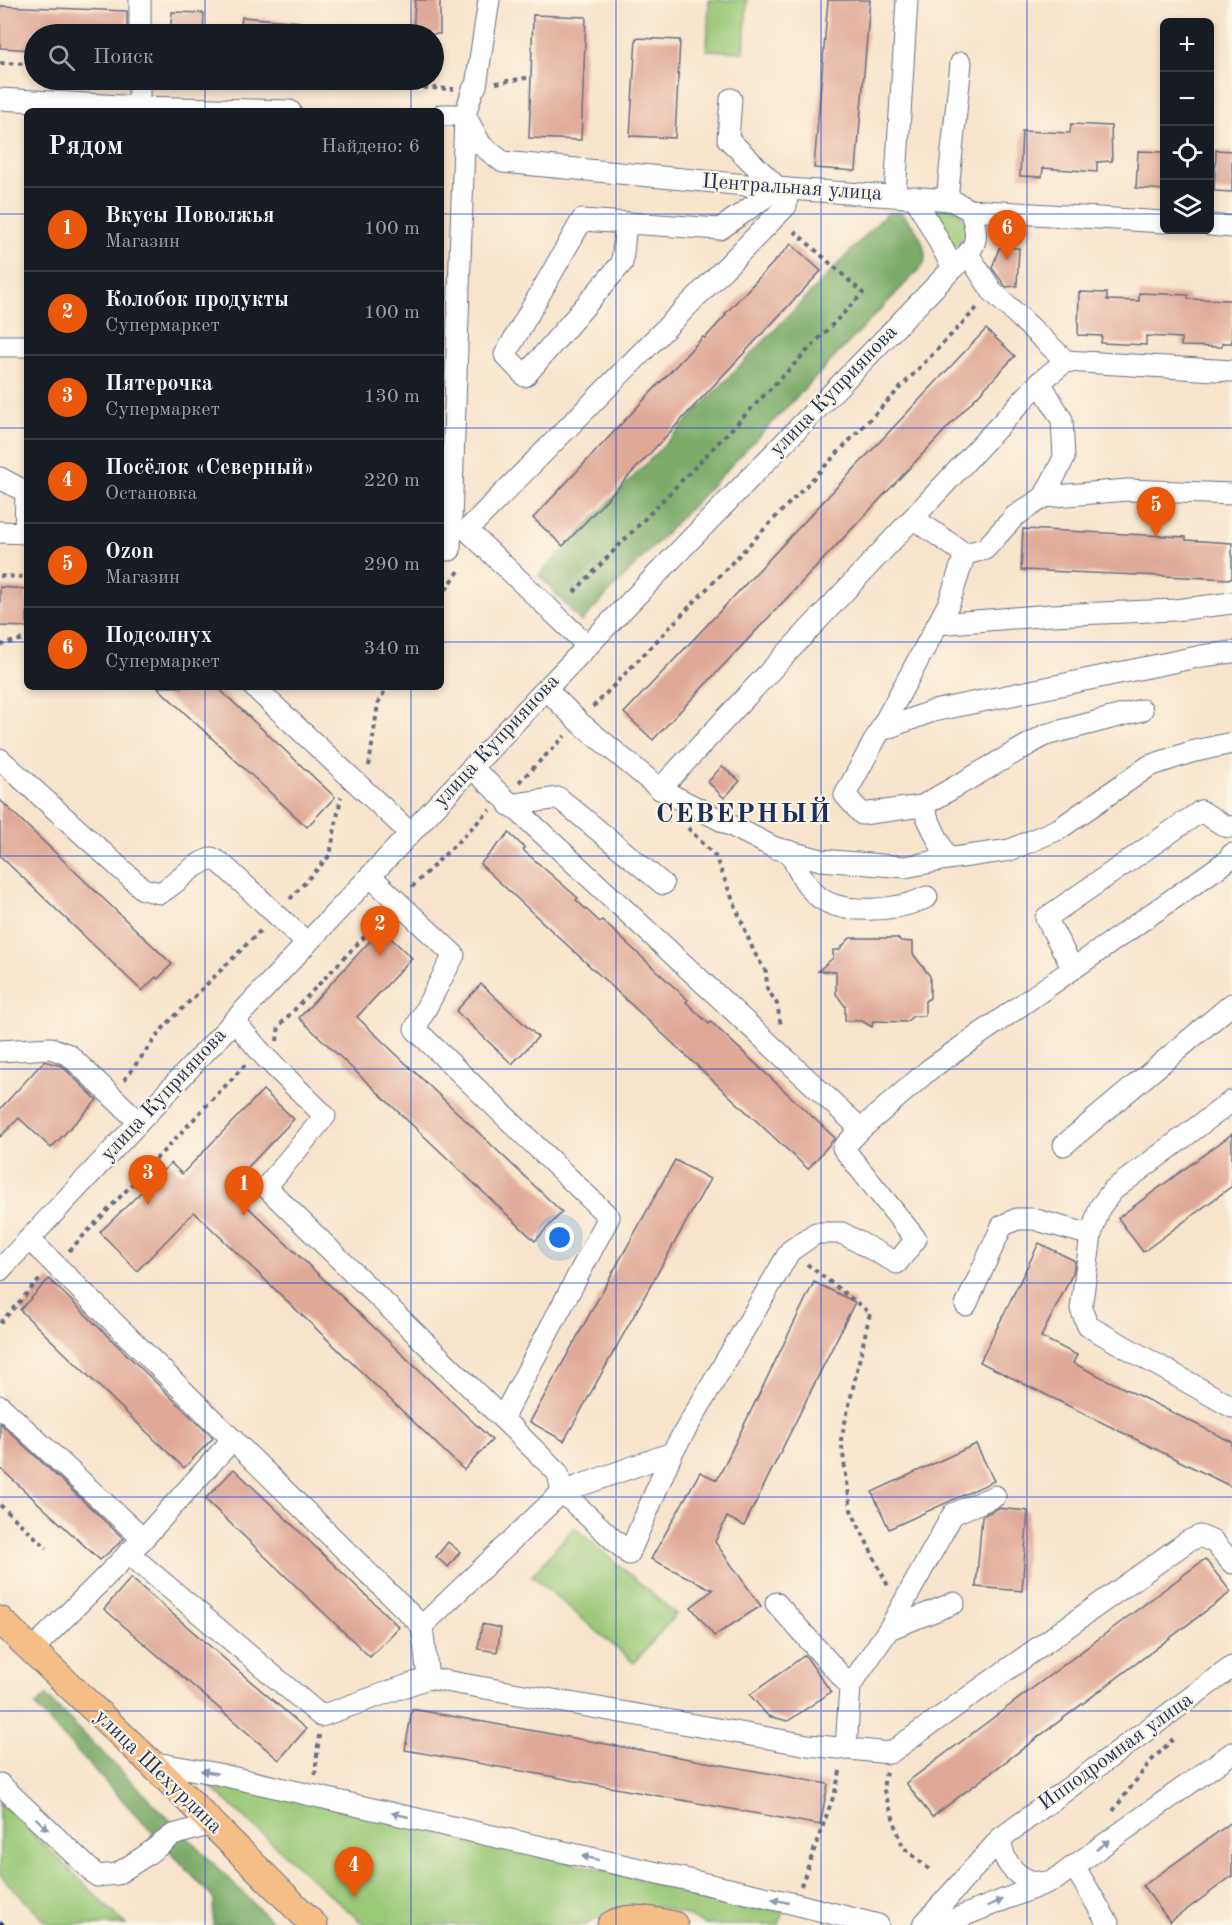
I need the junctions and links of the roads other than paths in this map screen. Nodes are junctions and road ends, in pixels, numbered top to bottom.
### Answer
1 (140, 0) edge
2 (489, 0) edge
3 (907, 0) edge
4 (140, 24) edge
5 (961, 63) dead end
6 (139, 90) edge
7 (0, 99) edge
8 (731, 99) dead end
9 (139, 107) junction
10 (177, 108) edge
11 (444, 115) edge
12 (465, 115) junction
13 (783, 189) junction
14 (905, 196) junction
15 (946, 200) junction
16 (970, 210) junction
17 (1160, 222) edge
18 (626, 223) junction
19 (1214, 225) edge
20 (1232, 227) edge
21 (960, 261) junction
22 (0, 346) edge
23 (24, 346) edge
24 (1066, 361) junction
25 (1232, 371) edge
26 (1040, 382) junction
27 (0, 478) edge
28 (24, 491) edge
29 (1232, 494) edge
30 (1044, 497) junction
31 (913, 518) junction
32 (467, 530) junction
33 (0, 532) edge
34 (24, 533) edge
35 (444, 553) edge
36 (965, 554) junction
37 (1232, 603) edge
38 (938, 624) junction
39 (588, 646) junction
40 (1232, 652) edge
41 (546, 689) junction
42 (257, 690) edge
43 (1142, 710) dead end
44 (882, 729) junction
45 (1232, 743) edge
46 (0, 759) edge
47 (472, 769) junction
48 (660, 789) junction
49 (506, 801) junction
50 (922, 806) junction
51 (1232, 827) edge
52 (410, 833) junction
53 (789, 851) junction
54 (1232, 854) edge
55 (947, 859) junction
56 (370, 876) junction
57 (663, 884) dead end
58 (927, 897) dead end
59 (307, 943) junction
60 (1073, 969) junction
61 (1232, 1004) edge
62 (234, 1021) junction
63 (0, 1051) edge
64 (1232, 1101) edge
65 (139, 1122) junction
66 (861, 1129) junction
67 (1064, 1145) dead end
68 (1091, 1235) junction
69 (29, 1239) junction
70 (0, 1270) edge
71 (966, 1305) dead end
72 (0, 1406) edge
73 (1232, 1407) edge
74 (503, 1417) junction
75 (232, 1439) junction
76 (672, 1453) junction
77 (562, 1492) junction
78 (995, 1496) dead end
79 (143, 1539) junction
80 (128, 1553) junction
81 (1232, 1563) edge
82 (776, 1604) dead end
83 (954, 1604) dead end
84 (1, 1623) edge
85 (422, 1626) junction
86 (889, 1629) junction
87 (32, 1650) junction
88 (1232, 1667) edge
89 (428, 1678) junction
90 (850, 1686) junction
91 (846, 1749) junction
92 (1232, 1753) edge
93 (150, 1762) junction
94 (0, 1784) edge
95 (212, 1824) junction
96 (1002, 1838) junction
97 (1074, 1866) junction
98 (1056, 1879) junction
99 (314, 1925) edge
100 (611, 1925) edge
101 (674, 1925) edge
102 (878, 1925) edge
103 (923, 1925) edge
104 (940, 1925) edge
105 (1109, 1925) edge

1 - 4 street
2 - 12 street
3 - 14 street
5 - 15 street
6 - 9 street
7 - 9 street
8 - 13 street
9 - 10 street
11 - 12 street
12 - 13 street, Центральная улица
12 - 35 street
13 - 14 street, Центральная улица
13 - 18 street
13 - 32 street
14 - 15 street, Центральная улица
14 - 21 street
15 - 16 street, Центральная улица
16 - 17 street, Центральная улица
16 - 21 street, улица Куприянова
18 - 18 street
19 - 20 street
21 - 24 street
21 - 39 street, улица Куприянова
22 - 23 street
24 - 25 street
24 - 26 street
26 - 30 street
26 - 31 street
27 - 28 street
29 - 30 street
30 - 36 street
31 - 36 street
31 - 48 street
32 - 35 street
32 - 39 street
33 - 34 street
36 - 38 street
37 - 38 street
38 - 44 street
39 - 41 street, улица Куприянова
40 - 44 street
41 - 47 street, улица Куприянова
41 - 48 street
42 - 52 street
43 - 50 street
44 - 50 street
45 - 55 street
46 - 59 street
47 - 49 street
47 - 52 street, улица Куприянова
48 - 53 street
49 - 57 street
49 - 66 street
50 - 55 street
51 - 60 street
52 - 56 street, улица Куприянова
53 - 55 street
53 - 58 street
54 - 60 street
56 - 59 street, улица Куприянова
56 - 74 street
59 - 62 street, улица Куприянова
60 - 66 street
61 - 67 street
62 - 65 street, улица Куприянова
62 - 74 street
63 - 65 street
64 - 68 street
65 - 69 street, улица Куприянова
66 - 76 street
68 - 71 street
68 - 73 street
69 - 70 street, улица Куприянова
69 - 75 street
72 - 79 street
74 - 77 street
75 - 79 street
75 - 85 street
76 - 77 street
76 - 77 street
77 - 85 street
78 - 86 street
79 - 80 street
80 - 87 street
80 - 89 street
81 - 91 street
82 - 90 street
83 - 86 street
84 - 87 main road, улица Шехурдина
85 - 89 street
86 - 90 street
87 - 93 main road, улица Шехурдина
88 - 96 street, Ипподромная улица
89 - 91 street
90 - 91 street
97 -> 92 street
93 - 95 main road, улица Шехурдина
102 -> 93 street
94 -> 95 street
95 - 99 main road, улица Шехурдина
96 - 98 street
96 - 103 street, Ипподромная улица
97 - 98 street
97 - 105 street
104 -> 98 street
100 - 101 main road

